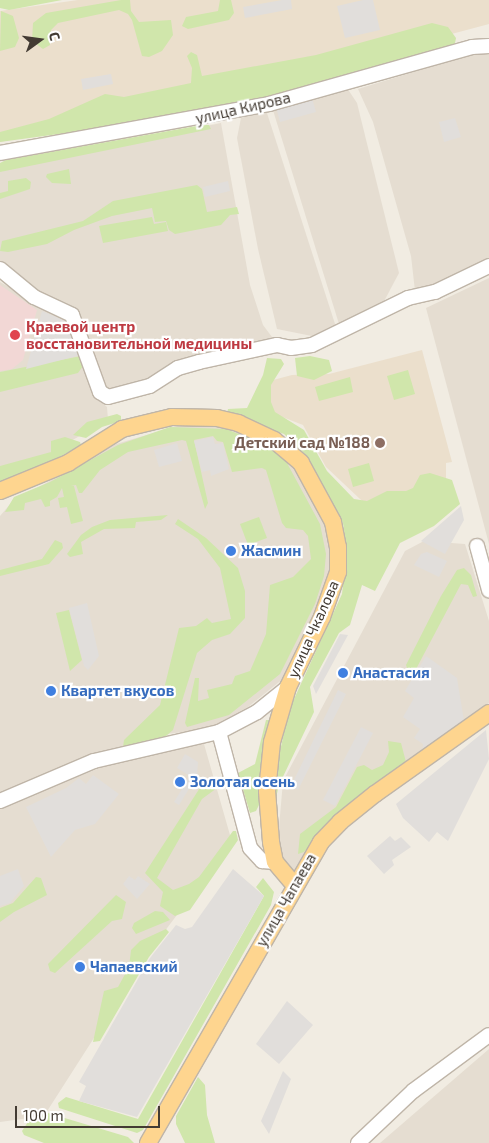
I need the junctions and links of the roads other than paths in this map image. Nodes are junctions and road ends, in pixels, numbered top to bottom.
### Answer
1 (486, 45) edge
2 (0, 153) edge
3 (489, 266) edge
4 (0, 269) edge
5 (0, 491) edge
6 (477, 546) dead end
7 (489, 590) edge
8 (288, 687) junction
9 (489, 713) edge
10 (219, 732) junction
11 (0, 801) edge
12 (275, 862) junction
13 (294, 885) junction
14 (489, 1035) edge
15 (148, 1143) edge
16 (358, 1143) edge

1 - 2 street, улица Кирова
3 - 4 street
5 - 8 main road, улица Чкалова
6 - 7 street
8 - 10 street
8 - 12 main road, улица Чкалова
9 - 13 main road, улица Чапаева
10 - 11 street
10 - 12 street
12 - 13 main road
13 - 15 main road, улица Чапаева
14 - 16 street

